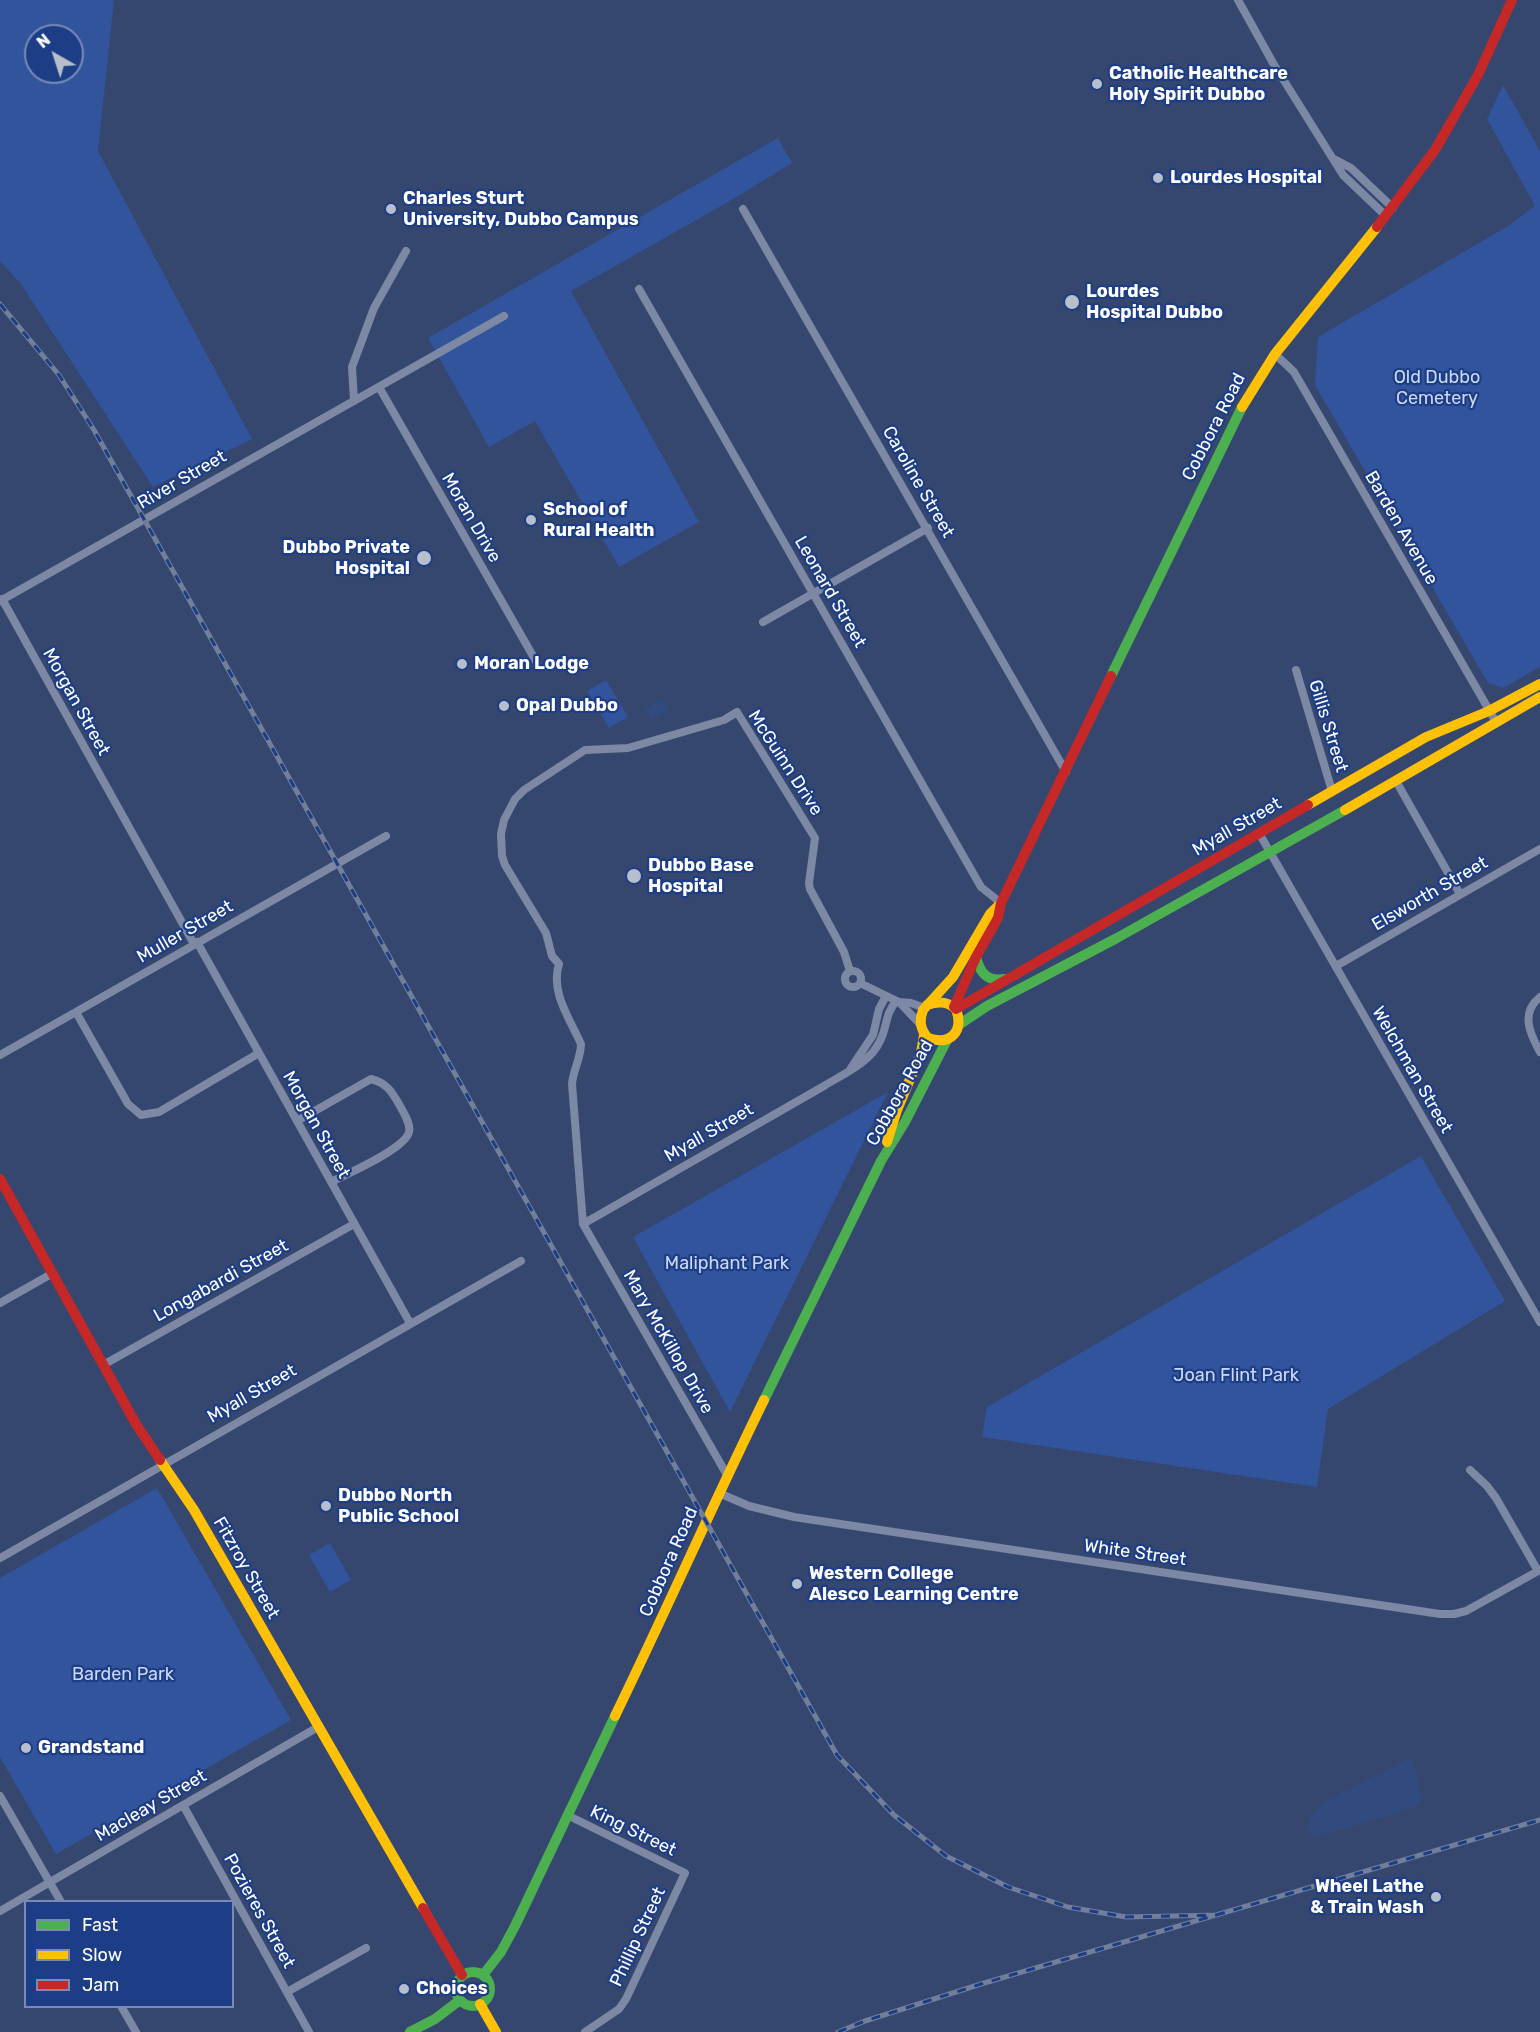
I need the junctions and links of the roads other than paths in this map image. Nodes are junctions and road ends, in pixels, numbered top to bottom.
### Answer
1 (1238, 0) edge
2 (1512, 0) edge
3 (743, 209) dead end
4 (1390, 212) junction
5 (406, 251) dead end
6 (639, 289) dead end
7 (504, 316) dead end
8 (1275, 354) junction
9 (379, 387) junction
10 (354, 401) junction
11 (928, 528) junction
12 (813, 594) junction
13 (1, 600) edge
14 (763, 622) dead end
15 (537, 663) dead end
16 (1296, 670) dead end
17 (1540, 684) edge
18 (1540, 697) edge
19 (1489, 711) junction
20 (1496, 722) junction
21 (1066, 772) junction
22 (1396, 781) junction
23 (1332, 791) junction
24 (1259, 833) junction
25 (386, 836) dead end
26 (1540, 849) edge
27 (1270, 853) junction
28 (1460, 894) junction
29 (1001, 903) junction
30 (196, 943) junction
31 (976, 957) junction
32 (1336, 966) junction
33 (850, 971) junction
34 (1011, 978) junction
35 (860, 983) junction
36 (886, 996) junction
37 (1540, 997) edge
38 (897, 1002) junction
39 (926, 1007) junction
40 (955, 1008) junction
41 (76, 1012) junction
42 (919, 1023) junction
43 (960, 1024) junction
44 (924, 1035) junction
45 (947, 1040) junction
46 (1540, 1052) edge
47 (259, 1053) junction
48 (0, 1055) edge
49 (850, 1069) junction
50 (297, 1121) junction
51 (881, 1161) junction
52 (0, 1179) edge
53 (331, 1182) junction
54 (354, 1224) junction
55 (583, 1224) junction
56 (521, 1261) dead end
57 (52, 1273) junction
58 (0, 1303) edge
59 (1540, 1322) edge
60 (410, 1323) junction
61 (103, 1365) junction
62 (163, 1464) junction
63 (1470, 1470) dead end
64 (727, 1475) junction
65 (719, 1493) junction
66 (0, 1558) edge
67 (1539, 1571) edge
68 (318, 1727) junction
69 (0, 1796) edge
70 (183, 1805) junction
71 (567, 1815) junction
72 (685, 1873) joint
73 (49, 1882) junction
74 (59, 1900) edge
75 (0, 1911) edge
76 (366, 1948) dead end
77 (462, 1975) junction
78 (483, 1975) junction
79 (287, 1992) junction
80 (460, 2000) junction
81 (480, 2004) junction
82 (121, 2008) edge
83 (132, 2031) edge
84 (309, 2032) edge
85 (411, 2032) edge
86 (496, 2032) edge
87 (585, 2032) edge

1 - 4 street
2 - 4 main road, Cobbora Road
3 - 11 street, Caroline Street
4 - 8 main road, Cobbora Road
5 - 10 street
6 - 12 street, Leonard Street
7 - 9 street, River Street
8 - 19 street, Barden Avenue
8 - 21 main road, Cobbora Road
9 - 10 street, River Street
9 - 15 street, Moran Drive
10 - 13 street, River Street
11 - 12 street
11 - 21 street, Caroline Street
12 - 14 street
12 - 29 street, Leonard Street
13 - 30 street, Morgan Street
16 - 23 street, Gillis Street
17 - 19 main road, Myall Street
18 - 20 main road
19 - 20 street, Barden Avenue
19 - 23 main road, Myall Street
20 - 22 main road
21 - 29 main road, Cobbora Road
22 - 27 main road
22 - 28 street
23 - 24 main road, Myall Street
24 - 27 street, Welchman Street
24 - 34 main road, Myall Street
25 - 30 street, Muller Street
26 - 28 street, Elsworth Street
27 - 32 street, Welchman Street
27 - 43 main road
28 - 32 street, Elsworth Street
29 - 31 main road, Cobbora Road
29 - 39 main road, Cobbora Road
30 - 41 street, Muller Street
30 - 47 street, Morgan Street
31 - 34 main road
31 - 40 main road, Cobbora Road
32 - 59 street, Welchman Street
33 - 35 street
33 - 35 street
33 - 55 street, McGuinn Drive
34 - 40 main road, Myall Street
35 - 36 street
36 - 38 street
36 - 49 street, Myall Street
37 - 46 street
38 - 39 street
38 - 42 street
38 - 49 street, Myall Street
39 - 40 main road
39 - 42 main road
40 - 43 main road
41 - 47 street
41 - 48 street, Muller Street
42 - 44 main road
43 - 45 main road
44 - 45 main road
44 - 51 main road, Cobbora Road
45 - 51 main road, Cobbora Road
47 - 50 street, Morgan Street
49 - 55 street, Myall Street
50 - 53 street, Morgan Street
50 - 53 street
51 - 64 main road, Cobbora Road
52 - 57 main road, Fitzroy Street
53 - 54 street, Morgan Street
54 - 60 street, Morgan Street
54 - 61 street, Longabardi Street
55 - 64 street, Mary McKillop Drive
56 - 60 street, Myall Street
57 - 58 street
57 - 61 main road, Fitzroy Street
60 - 62 street, Myall Street
61 - 62 main road, Fitzroy Street
62 - 66 street, Myall Street
62 - 68 main road, Fitzroy Street
63 - 67 street
64 - 65 main road, Cobbora Road
65 - 67 street, White Street
65 - 71 main road, Cobbora Road
68 - 70 street, Macleay Street
68 - 77 main road, Fitzroy Street
69 - 73 street
70 - 73 street, Macleay Street
70 - 79 street, Pozieres Street
71 - 72 street, King Street
71 - 78 main road, Cobbora Road
72 - 87 street, Phillip Street
73 - 74 street
73 - 75 street, Macleay Street
76 - 79 street
77 - 78 main road
77 - 80 main road
78 - 81 main road
79 - 84 street, Pozieres Street
80 - 81 main road
80 - 85 main road
81 - 86 main road
82 - 83 street

